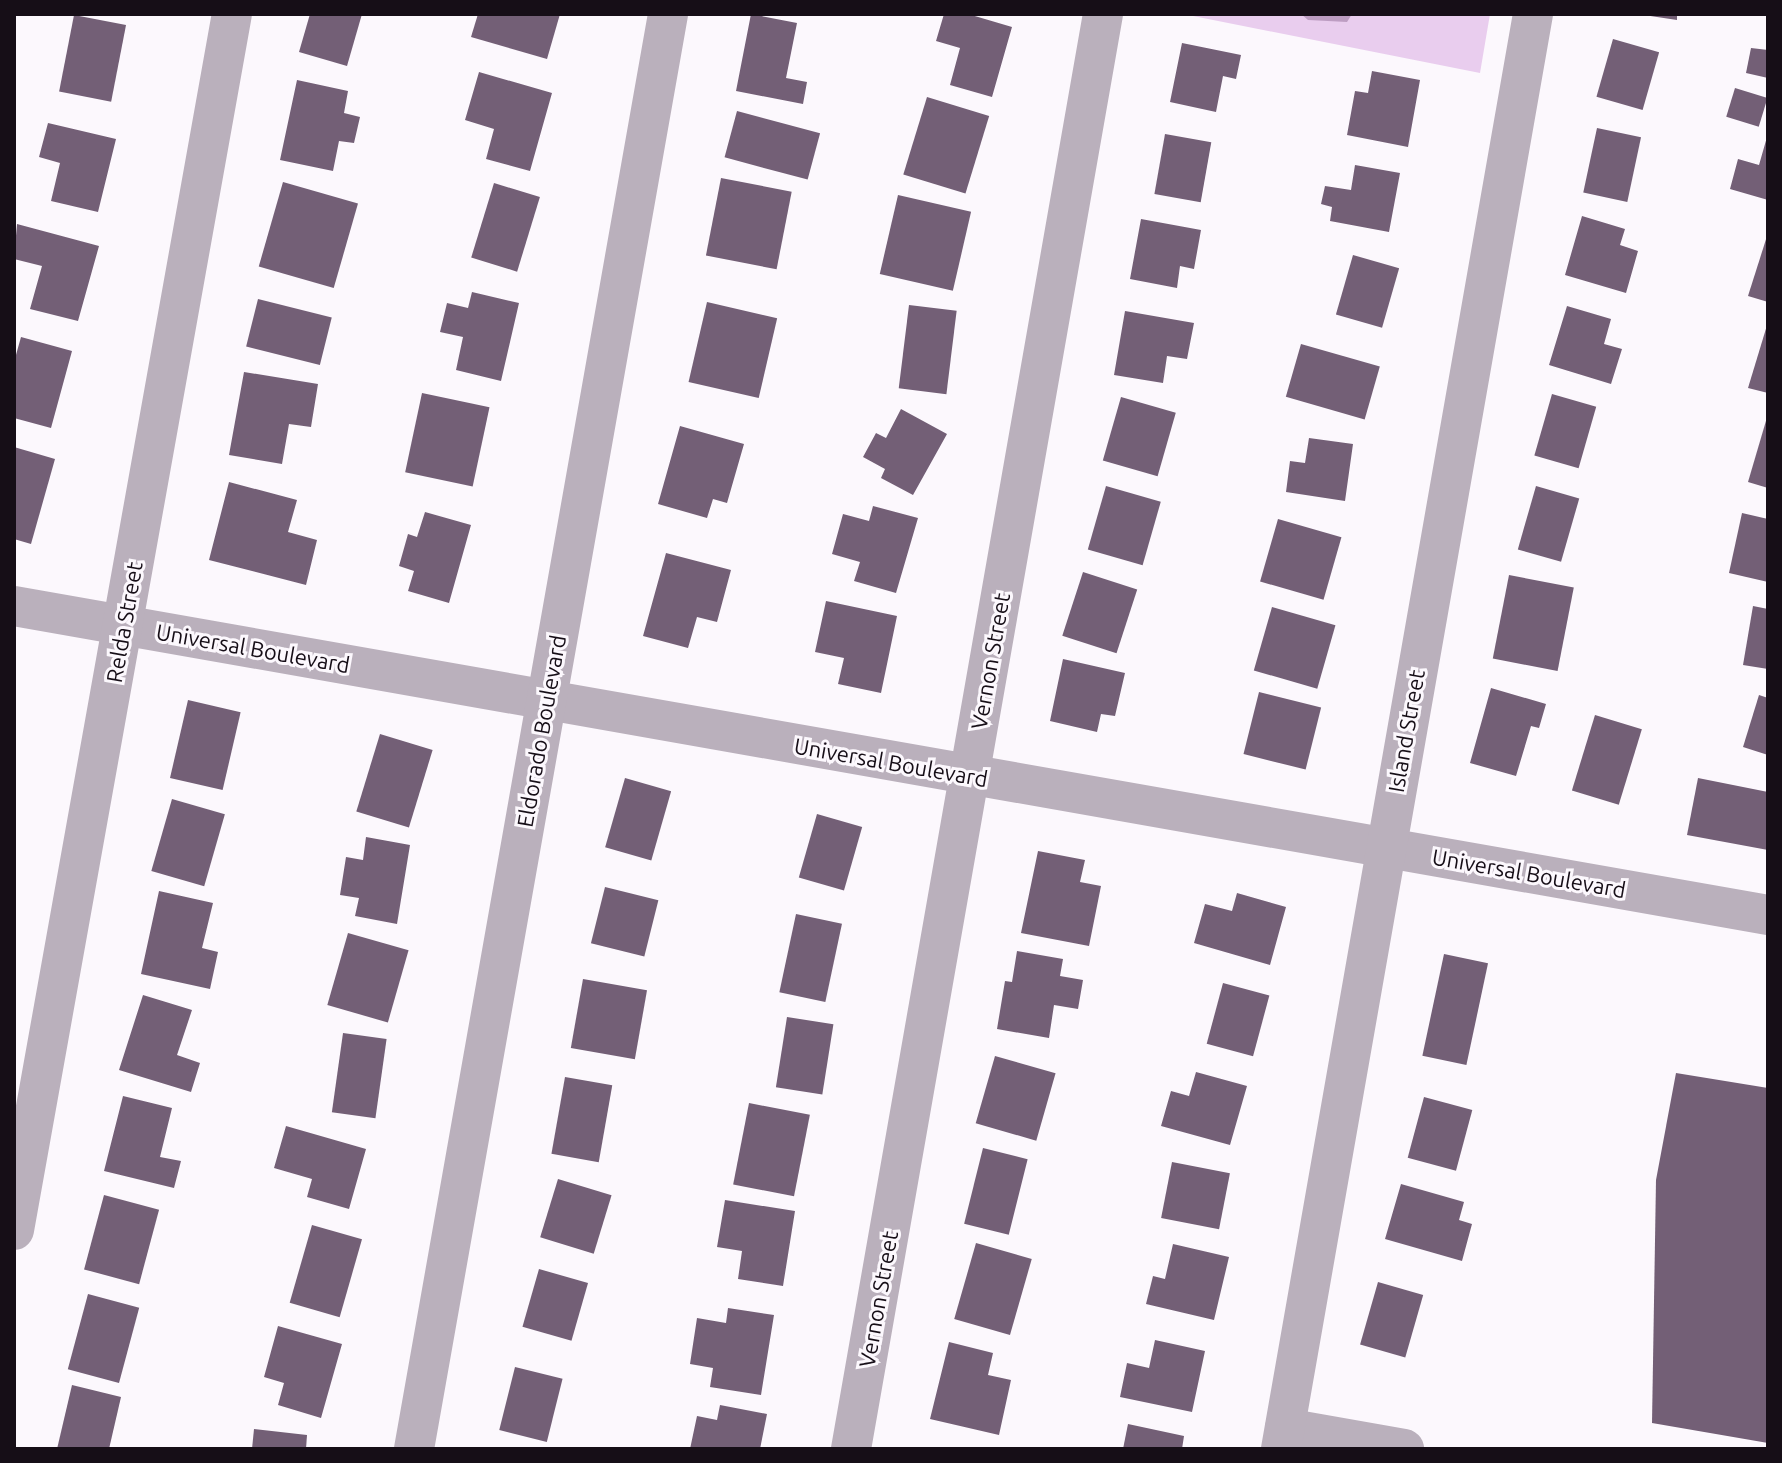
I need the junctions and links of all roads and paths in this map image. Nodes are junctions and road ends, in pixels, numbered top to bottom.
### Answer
1 (232, 14) edge
2 (668, 14) edge
3 (1103, 14) edge
4 (1533, 14) edge
5 (14, 606) edge
6 (124, 625) junction
7 (546, 700) junction
8 (970, 776) junction
9 (1386, 848) junction
10 (1768, 915) edge
11 (14, 1230) edge
12 (1283, 1438) edge
13 (414, 1449) edge
14 (851, 1449) edge
15 (1404, 1449) edge

1 - 6 street, Relda Street
2 - 7 street, Eldorado Boulevard
3 - 8 street, Vernon Street
4 - 9 street, Island Street
5 - 6 street, Universal Boulevard
6 - 7 street, Universal Boulevard
6 - 11 street, Relda Street
7 - 8 street, Universal Boulevard
7 - 13 street, Eldorado Boulevard
8 - 9 street, Universal Boulevard
8 - 14 street, Vernon Street
9 - 10 street, Universal Boulevard
9 - 12 street, Island Street
12 - 15 street

